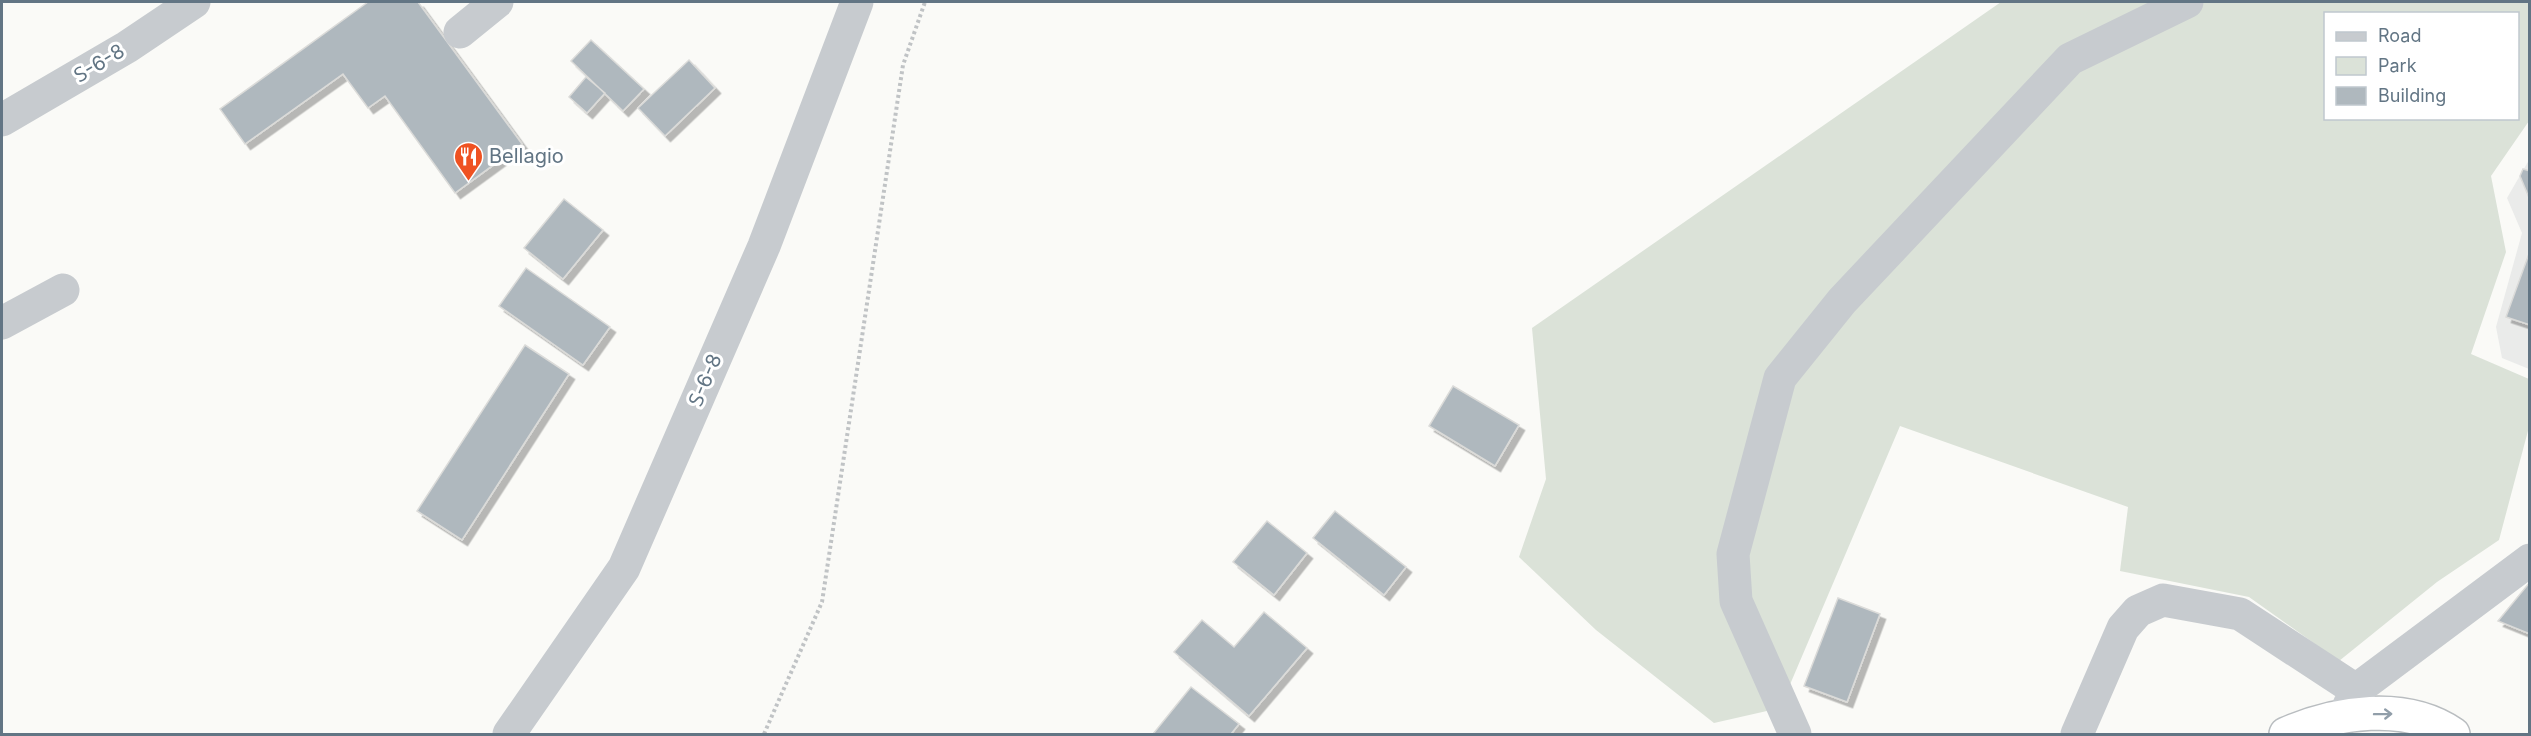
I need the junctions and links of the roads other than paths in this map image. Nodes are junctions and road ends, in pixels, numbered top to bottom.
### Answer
1 (194, 2) edge
2 (496, 2) edge
3 (857, 2) edge
4 (2187, 2) edge
5 (460, 32) dead end
6 (2, 120) edge
7 (63, 290) dead end
8 (2, 323) edge
9 (2529, 560) edge
10 (2350, 702) junction
11 (509, 735) edge
12 (1795, 735) edge
13 (2077, 735) edge
14 (2286, 735) edge
15 (2453, 735) edge

1 - 6 street, Տ-6-8 / Տ-6-8
2 - 5 street
3 - 11 street, Տ-6-8 / Տ-6-8
4 - 12 street
7 - 8 street
9 - 10 street
10 - 13 street
10 - 14 highway
10 -> 15 highway

